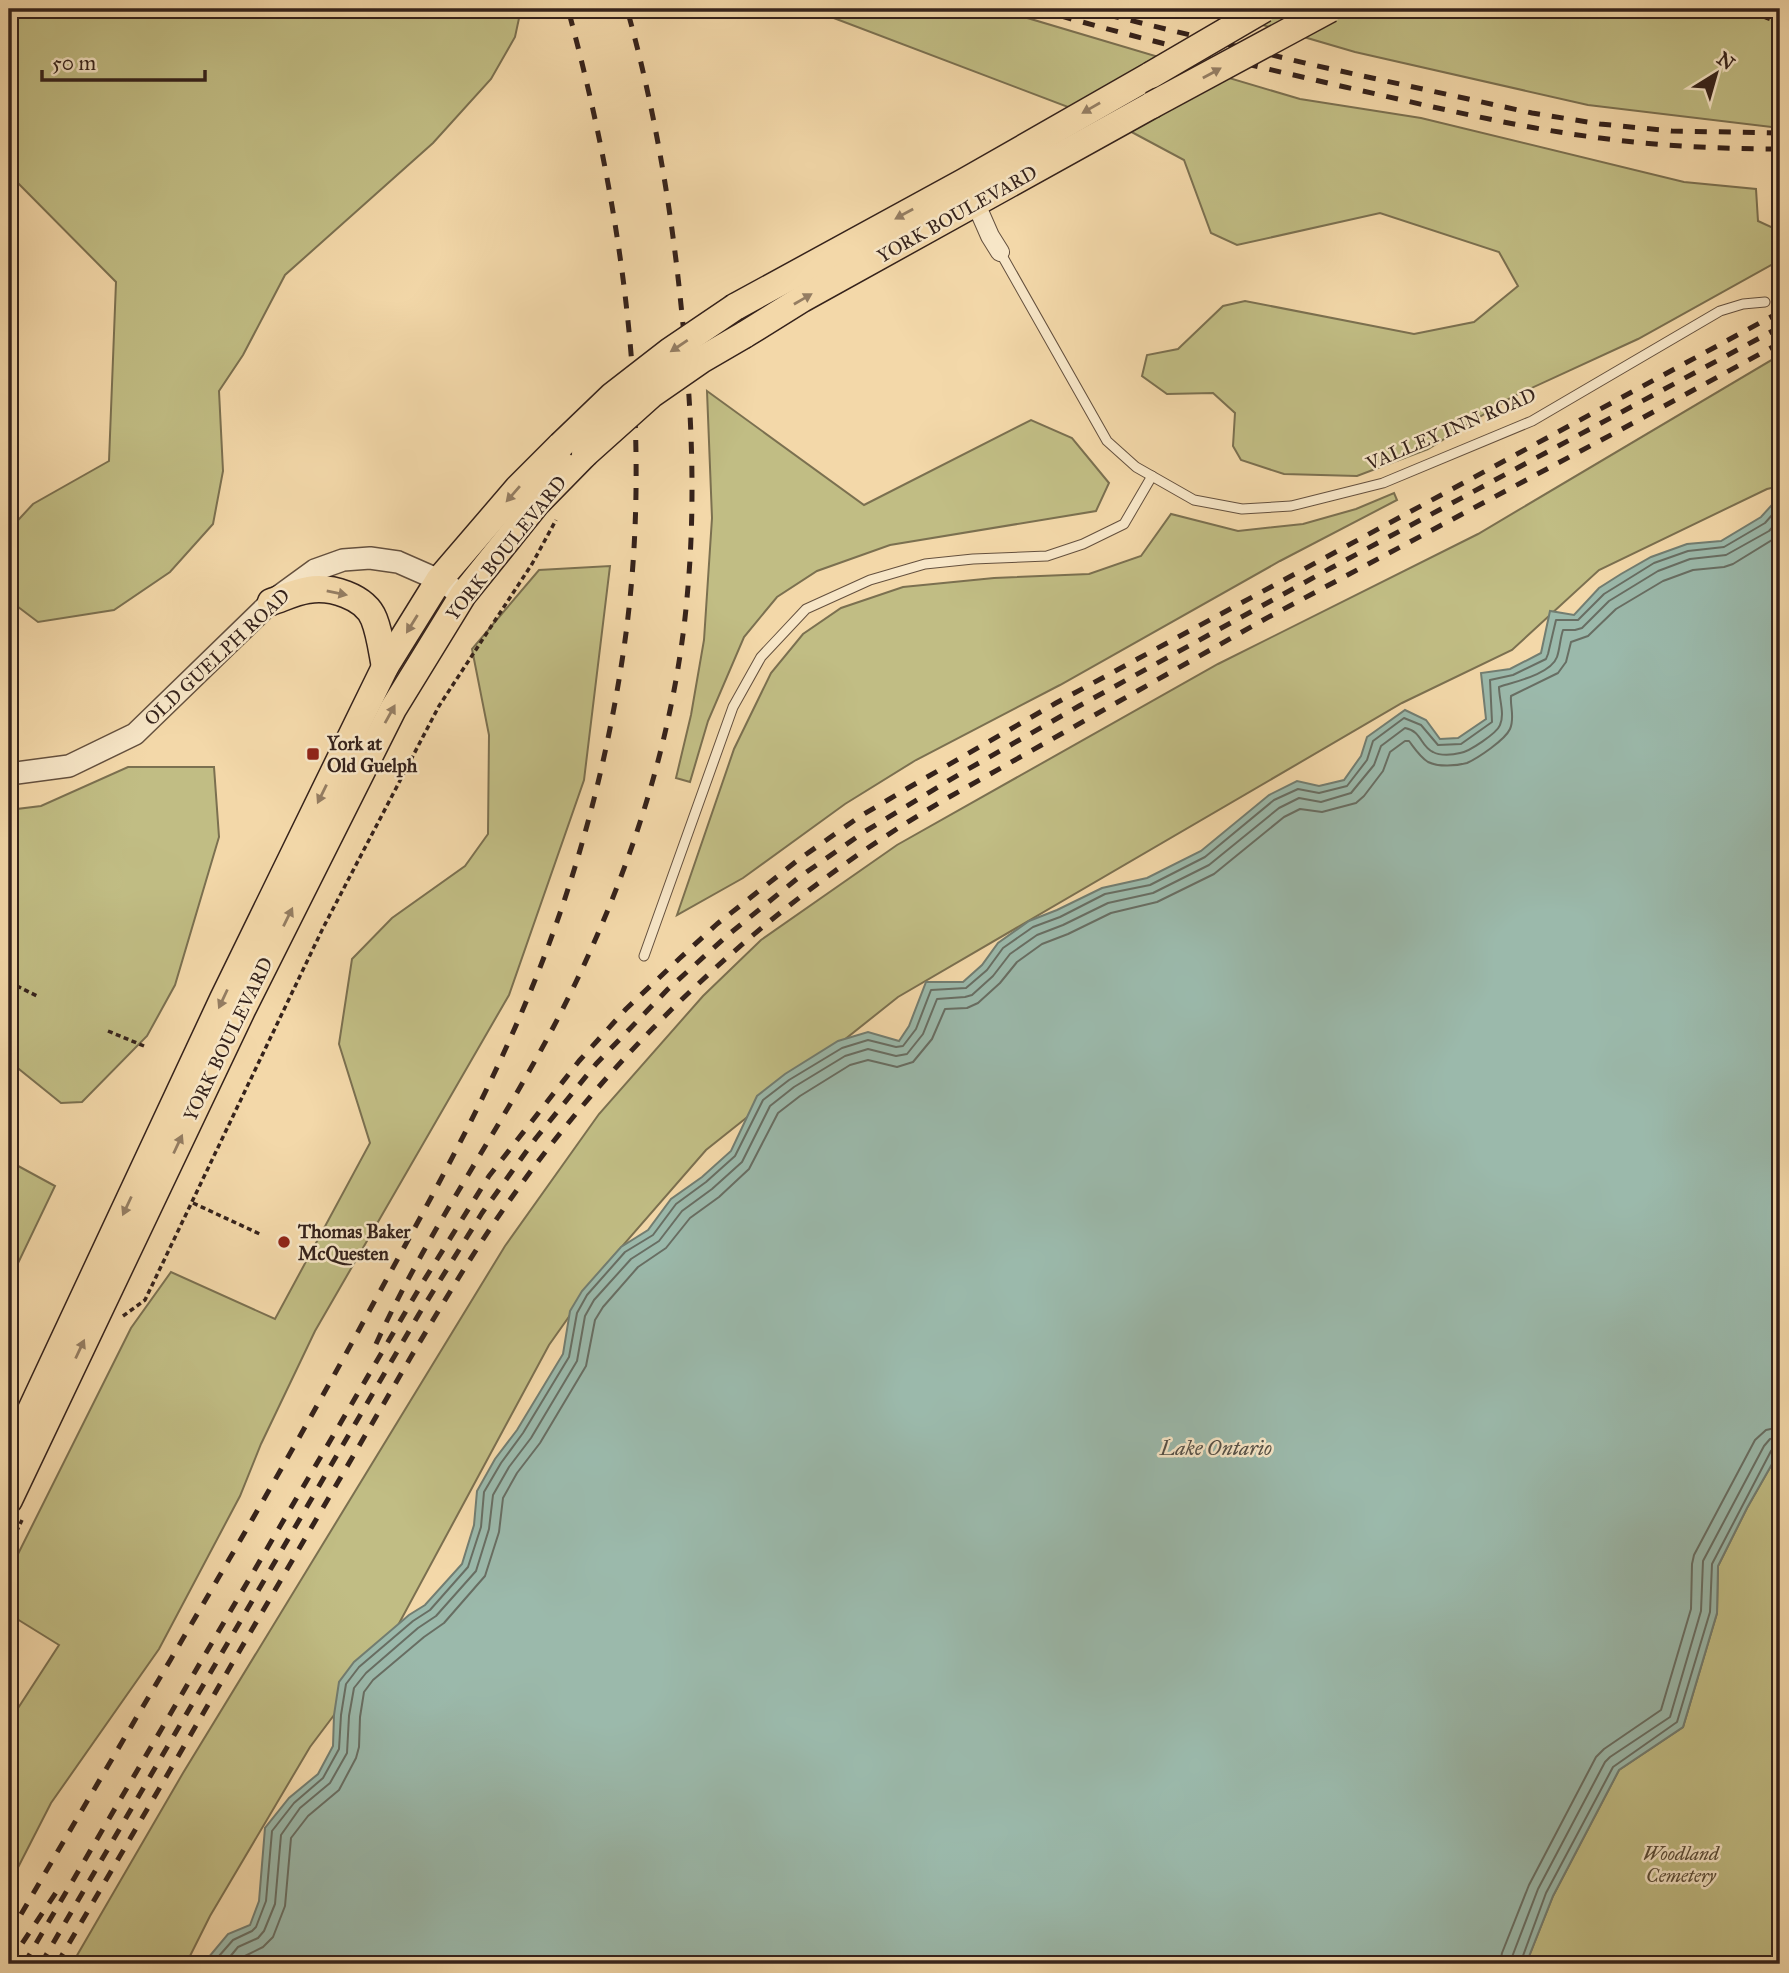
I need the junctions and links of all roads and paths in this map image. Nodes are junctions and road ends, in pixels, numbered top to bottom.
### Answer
1 (1264, 9) edge
2 (1330, 9) edge
3 (1741, 9) edge
4 (1780, 23) edge
5 (970, 192) junction
6 (1000, 252) joint
7 (1765, 302) dead end
8 (573, 449) junction
9 (1152, 476) junction
10 (556, 520) dead end
11 (439, 580) junction
12 (463, 595) junction
13 (271, 602) junction
14 (385, 667) junction
15 (9, 774) edge
16 (644, 956) dead end
17 (9, 982) edge
18 (37, 996) dead end
19 (108, 1031) dead end
20 (144, 1046) dead end
21 (192, 1203) junction
22 (262, 1235) dead end
23 (122, 1317) dead end
24 (9, 1457) edge
25 (18, 1505) edge
26 (9, 1547) edge

1 -> 5 main road, YORK BOULEVARD, bridge
5 -> 2 main road, YORK BOULEVARD, bridge
3 - 4 path
5 - 6 street, VALLEY INN ROAD
8 -> 5 main road, YORK BOULEVARD, bridge
5 -> 8 main road, YORK BOULEVARD, bridge
6 - 9 lane, VALLEY INN ROAD
7 - 9 lane, VALLEY INN ROAD
8 -> 11 main road, YORK BOULEVARD
8 - 12 main road, YORK BOULEVARD
9 - 16 lane
10 - 21 path
11 - 12 street, OLD GUELPH ROAD
11 - 13 street, OLD GUELPH ROAD
11 -> 14 main road, YORK BOULEVARD
25 -> 12 main road, YORK BOULEVARD
13 -> 14 main road
13 - 15 street, OLD GUELPH ROAD
14 -> 24 main road, YORK BOULEVARD
17 - 18 path
19 - 20 path
21 - 22 path
21 - 23 path
25 - 26 path

